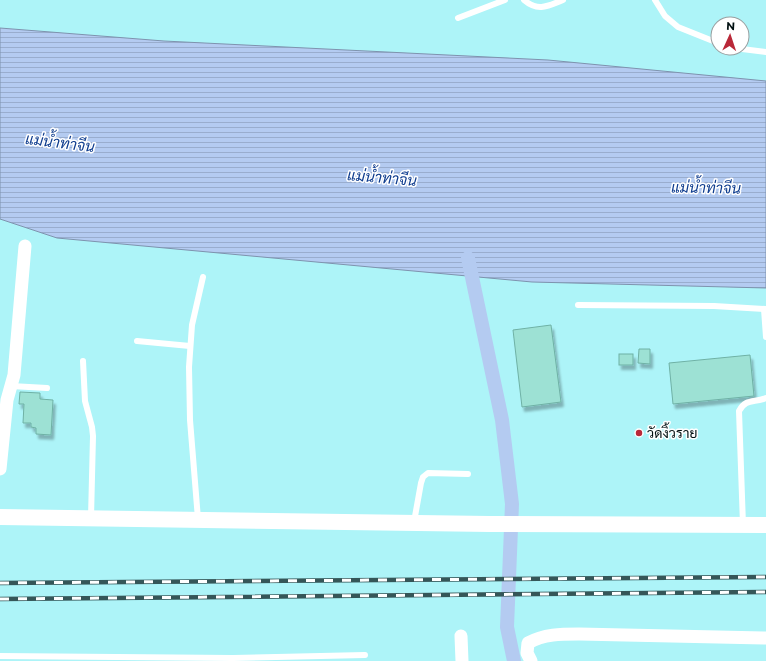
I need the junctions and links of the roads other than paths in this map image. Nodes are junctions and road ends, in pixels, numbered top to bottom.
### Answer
1 (505, 0) edge
2 (524, 0) edge
3 (562, 0) edge
4 (655, 0) edge
5 (458, 18) dead end
6 (710, 40) edge
7 (750, 50) edge
8 (766, 52) edge
9 (25, 246) dead end
10 (203, 277) dead end
11 (578, 305) dead end
12 (765, 309) edge
13 (766, 337) edge
14 (137, 341) dead end
15 (190, 346) junction
16 (83, 361) dead end
17 (11, 386) junction
18 (47, 388) dead end
19 (766, 398) edge
20 (0, 469) edge
21 (468, 474) dead end
22 (0, 517) edge
23 (91, 518) junction
24 (198, 520) junction
25 (414, 523) junction
26 (743, 525) junction
27 (766, 525) edge
28 (461, 636) dead end
29 (766, 638) edge
30 (365, 655) dead end
31 (0, 656) edge
32 (66, 659) edge
33 (462, 661) edge
34 (531, 661) edge

1 - 5 lane
2 - 3 lane
4 - 6 lane
7 - 8 lane
9 - 17 street
10 - 15 lane
11 - 12 lane
12 - 13 lane
14 - 15 lane
15 - 24 lane
16 - 23 lane
17 - 18 lane
17 - 20 street
19 - 26 lane
21 - 25 lane
22 - 23 street
23 - 24 street
24 - 25 street
25 - 26 street
26 - 27 street
28 - 33 street
29 - 34 street
30 - 32 lane
31 - 32 lane

